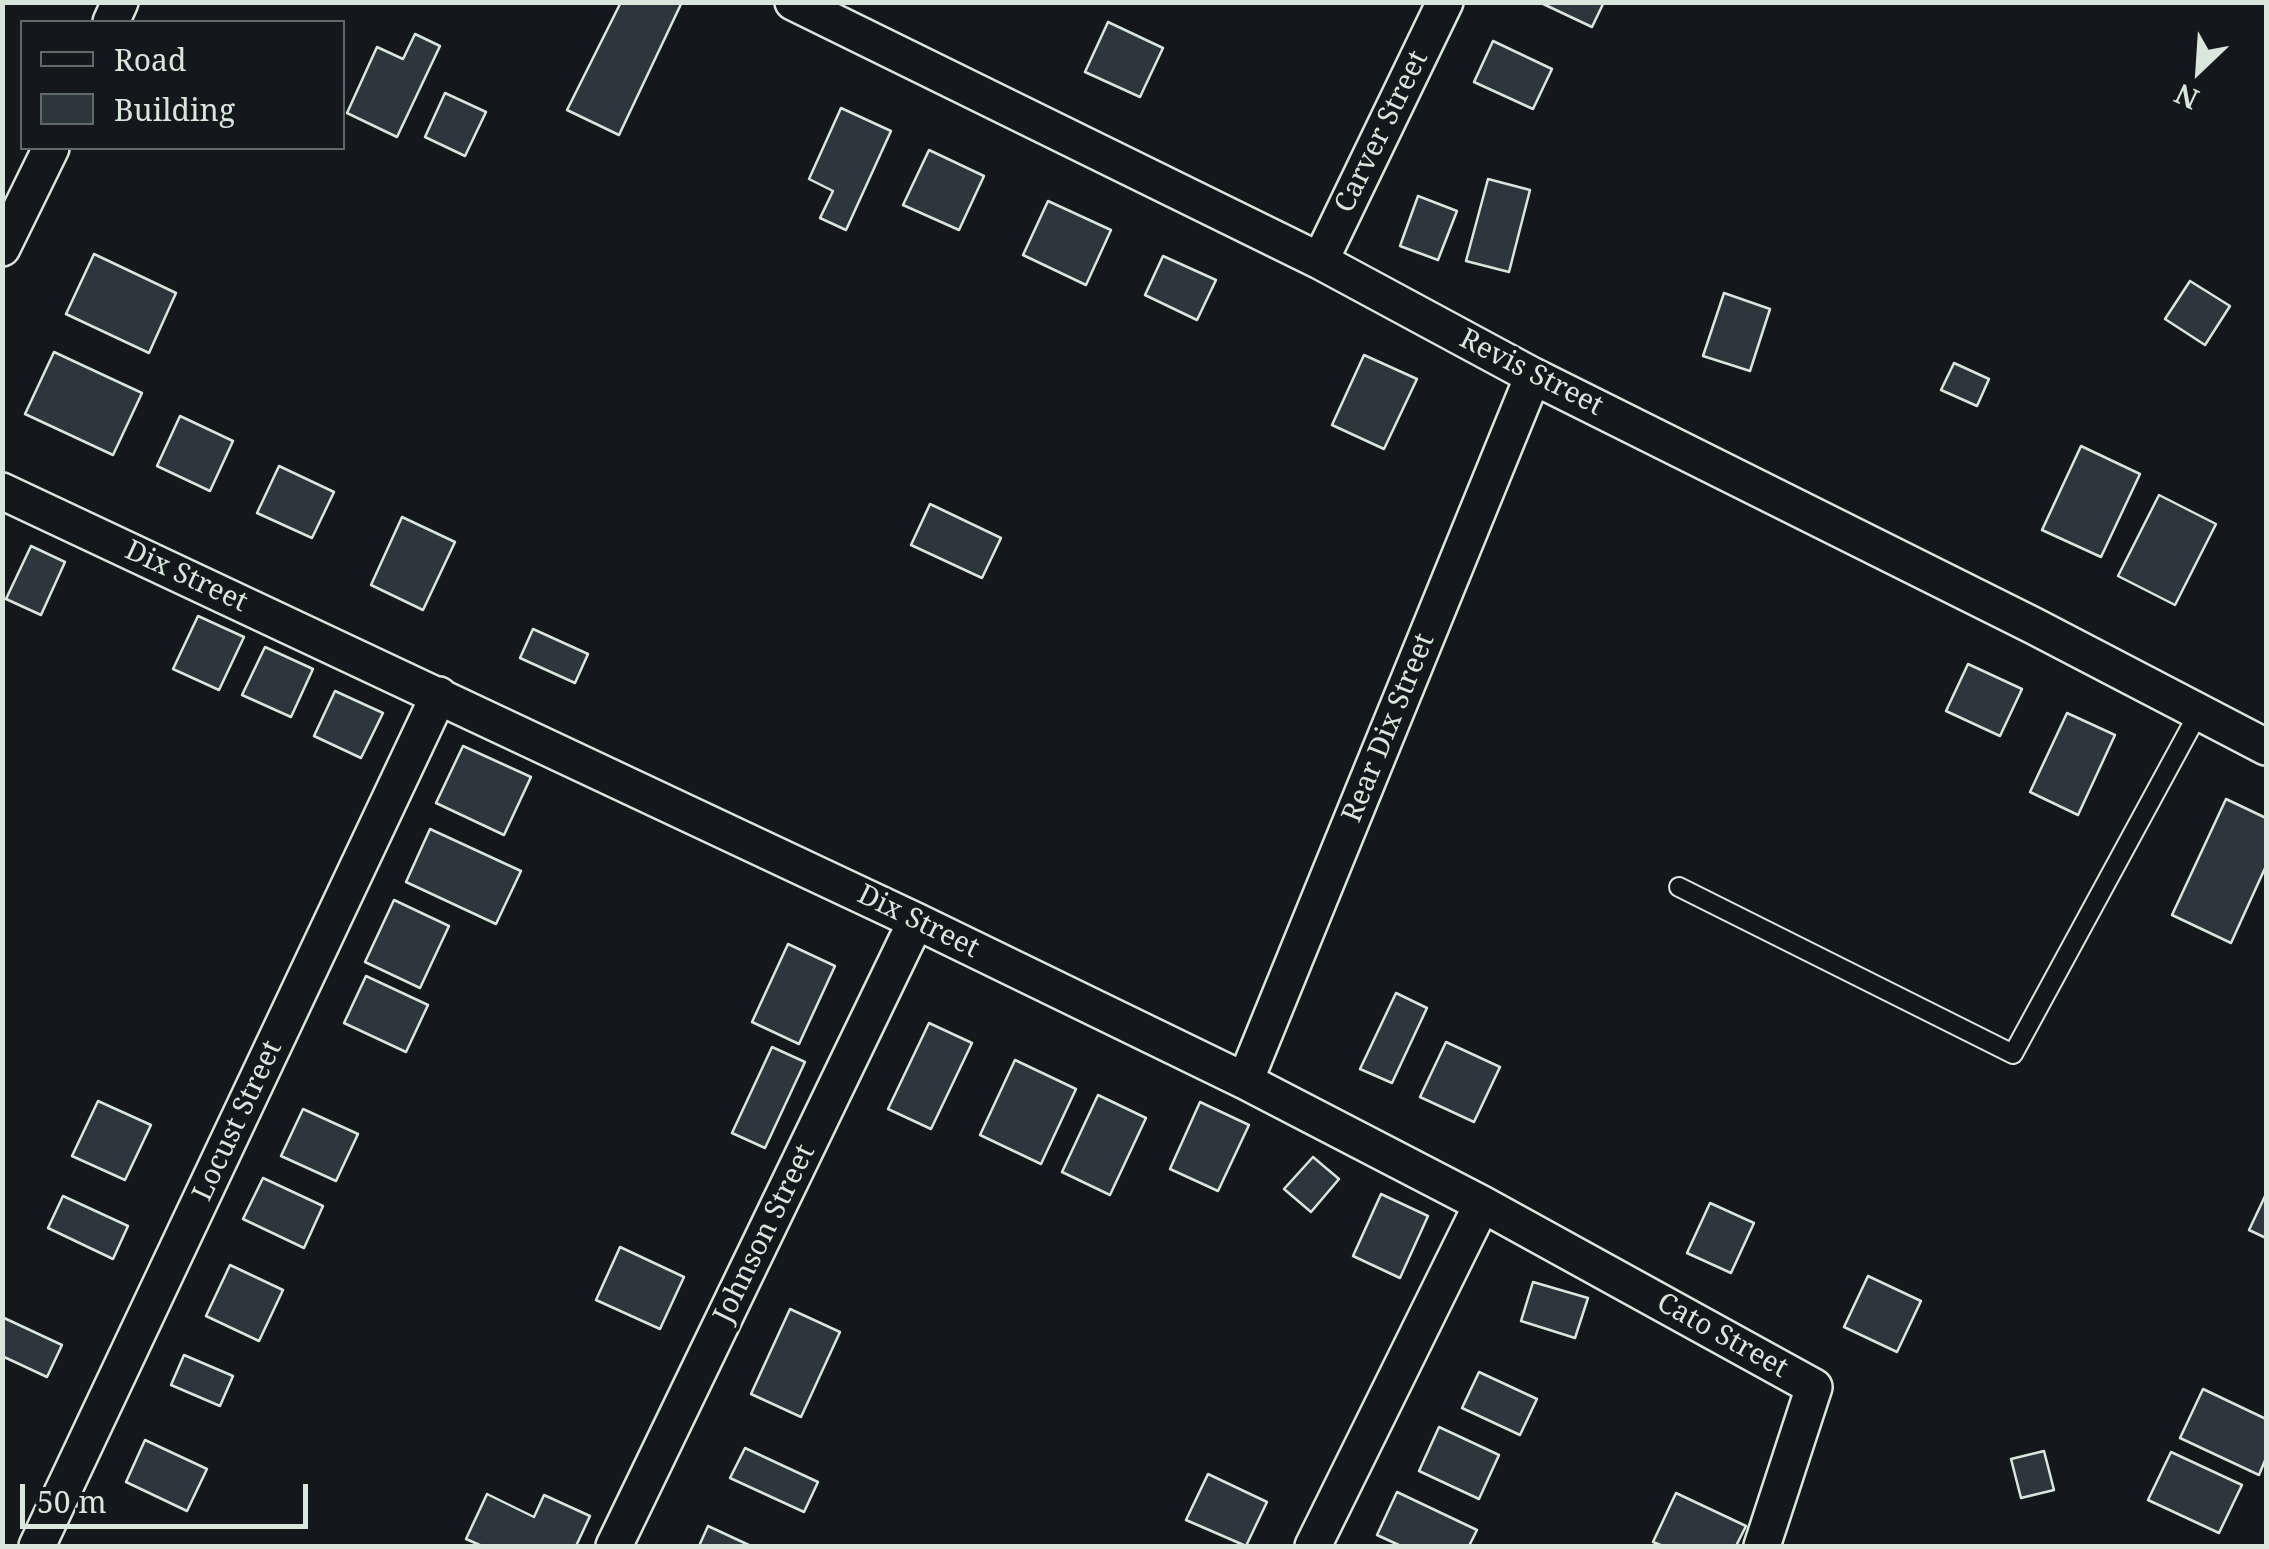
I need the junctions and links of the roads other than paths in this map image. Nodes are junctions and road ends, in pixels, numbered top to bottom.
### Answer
1 (794, 2) edge
2 (1445, 2) edge
3 (50, 150) edge
4 (2, 248) edge
5 (1320, 261) junction
6 (1533, 376) junction
7 (2, 491) edge
8 (439, 695) junction
9 (2199, 712) junction
10 (2266, 747) edge
11 (1680, 887) dead end
12 (916, 921) junction
13 (1245, 1081) junction
14 (1482, 1204) junction
15 (37, 1546) edge
16 (614, 1546) edge
17 (1312, 1546) edge
18 (1762, 1546) edge

1 - 5 street, Revis Street
2 - 5 street, Carver Street
3 - 4 street
5 - 6 street, Revis Street
6 - 9 street, Revis Street
6 - 13 street, Rear Dix Street
7 - 8 street, Dix Street
8 - 12 street, Dix Street
8 - 15 street, Locust Street
9 - 10 street, Revis Street
9 - 11 lane
12 - 13 street, Dix Street
12 - 16 street, Johnson Street
13 - 14 street, Dix Street
14 - 17 street
14 - 18 street, Cato Street

